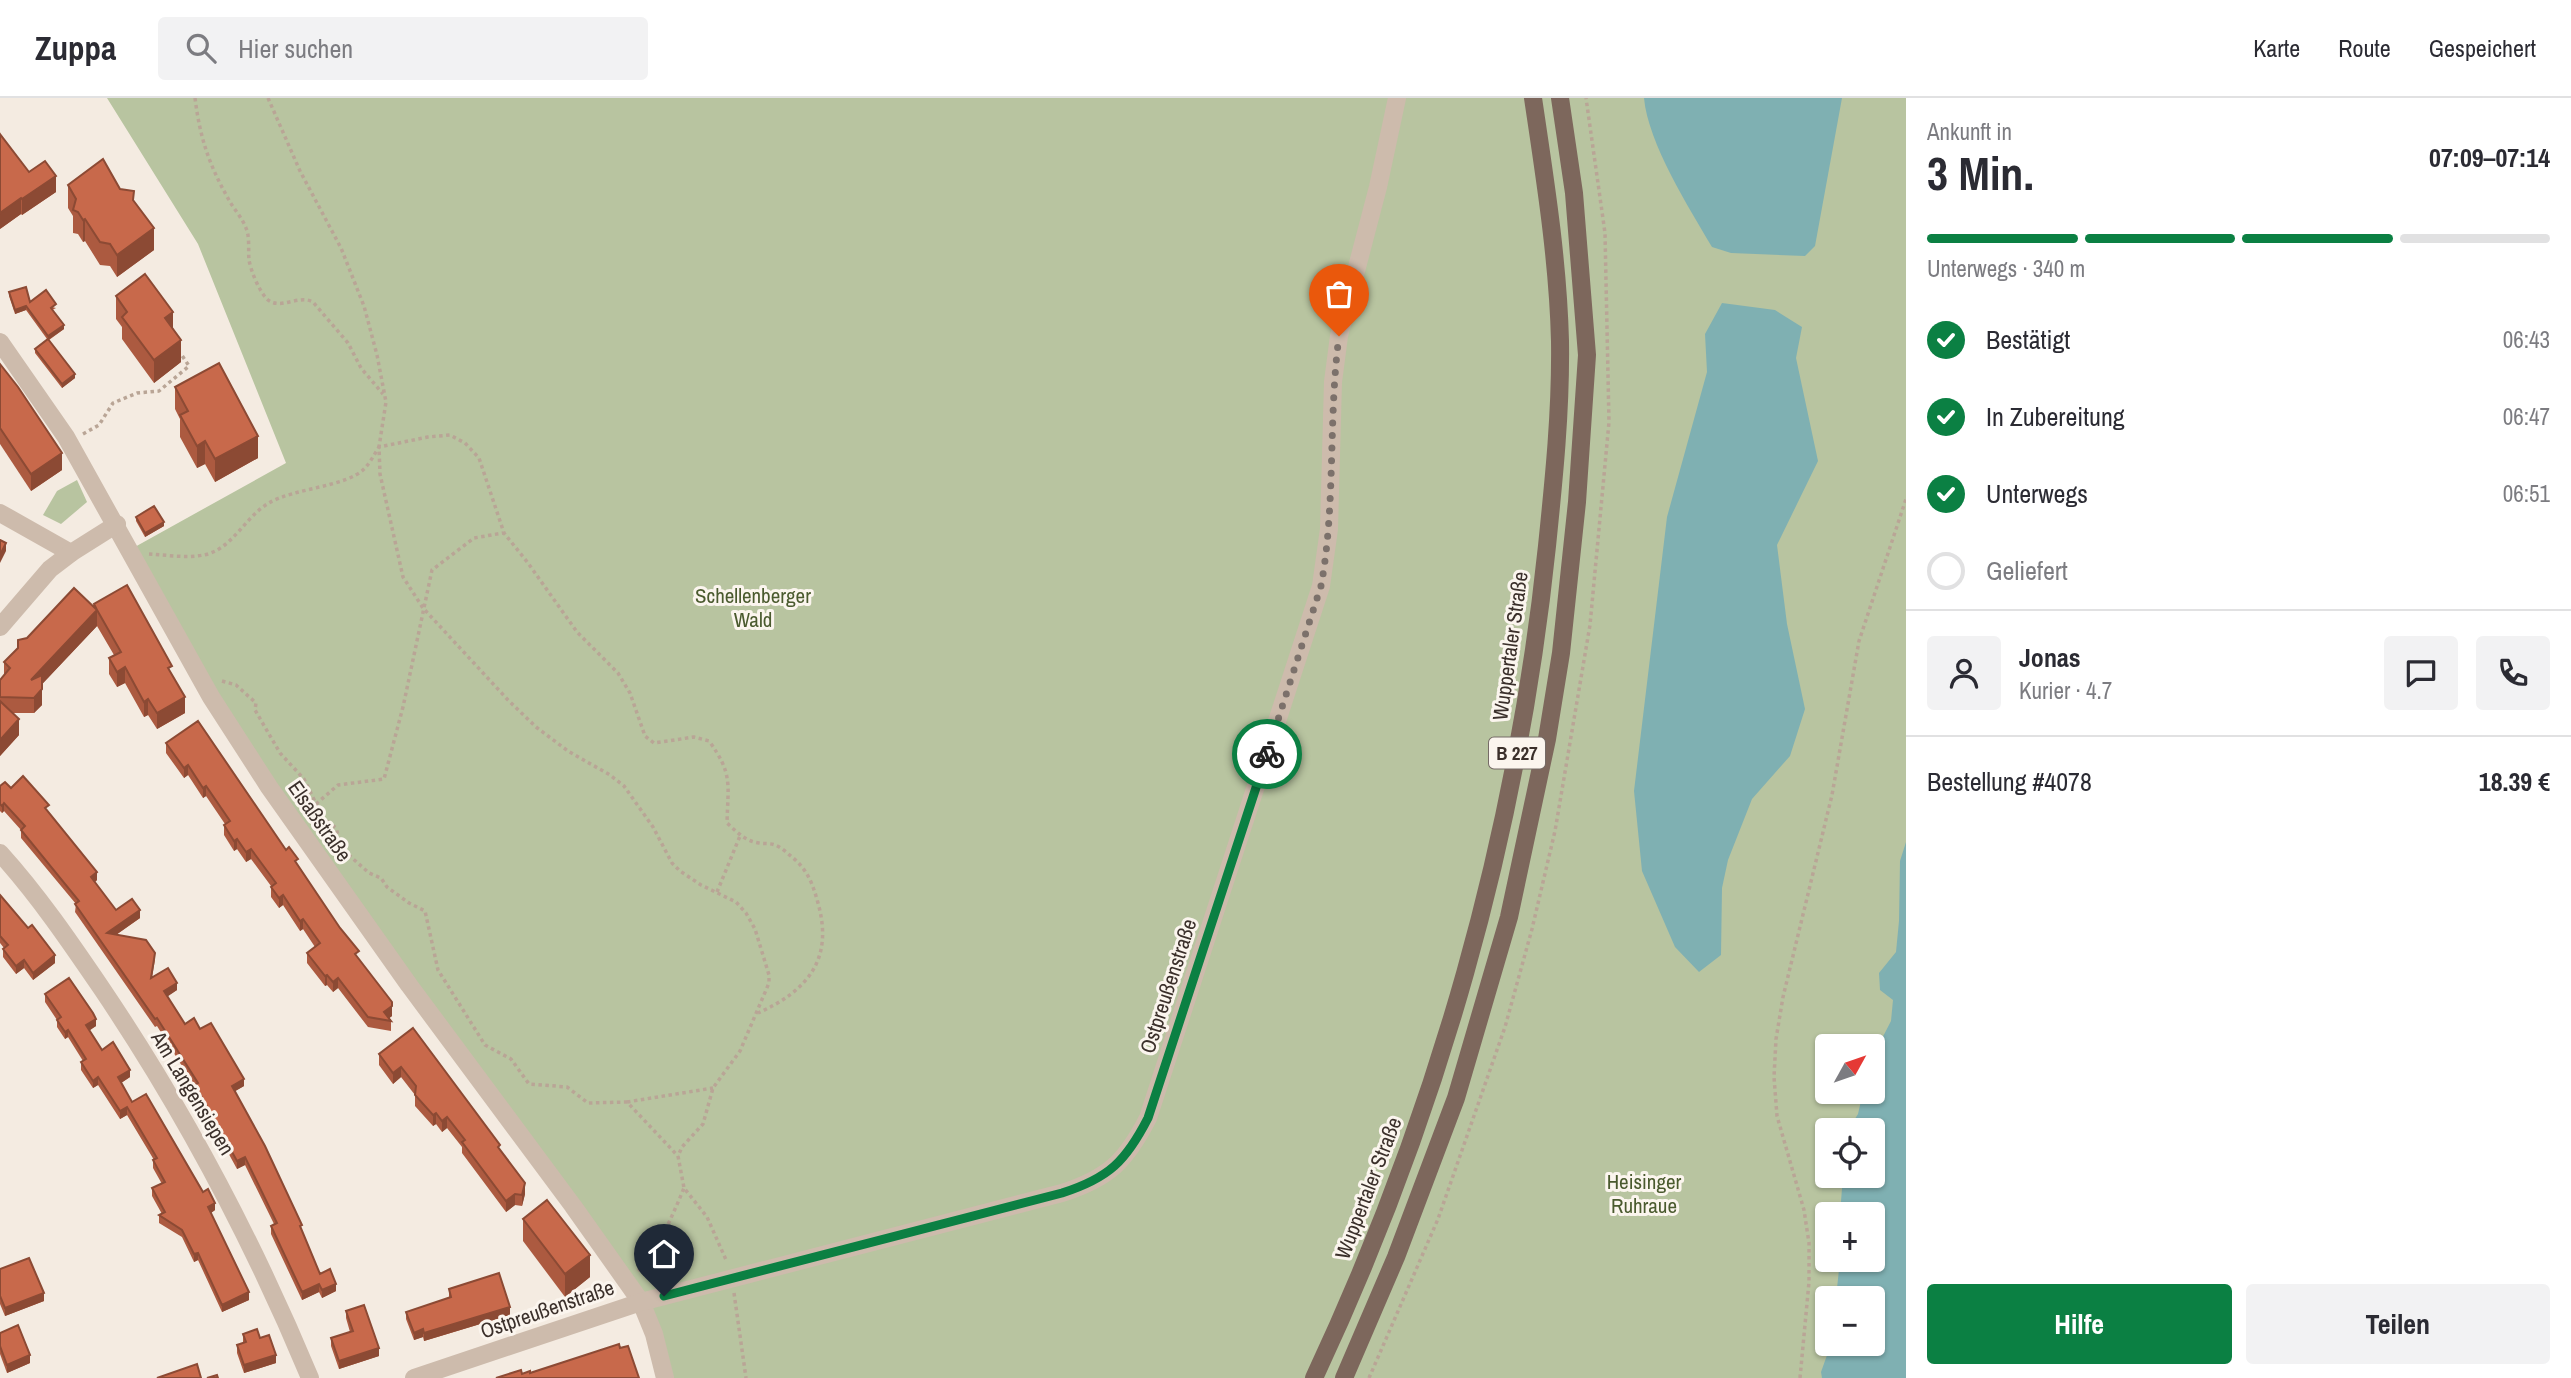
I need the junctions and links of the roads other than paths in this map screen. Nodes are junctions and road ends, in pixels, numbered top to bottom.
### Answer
1 (1396, 98) edge
2 (1533, 98) edge
3 (1560, 98) edge
4 (0, 342) edge
5 (0, 513) edge
6 (117, 524) junction
7 (71, 552) junction
8 (0, 627) edge
9 (0, 853) edge
10 (641, 1302) junction
11 (310, 1378) edge
12 (414, 1378) edge
13 (664, 1378) edge
14 (1314, 1378) edge
15 (1344, 1378) edge

1 - 10 street, Ostpreußenstraße
2 - 14 main road, Wuppertaler Straße / B 227
3 - 15 main road, B 227
4 - 6 street, Elsaßstraße
5 - 7 street
6 - 7 street
6 - 10 street, Elsaßstraße
7 - 8 street
9 - 11 street, Am Langensiepen
10 - 12 street, Ostpreußenstraße
10 - 13 street, Elsaßstraße

